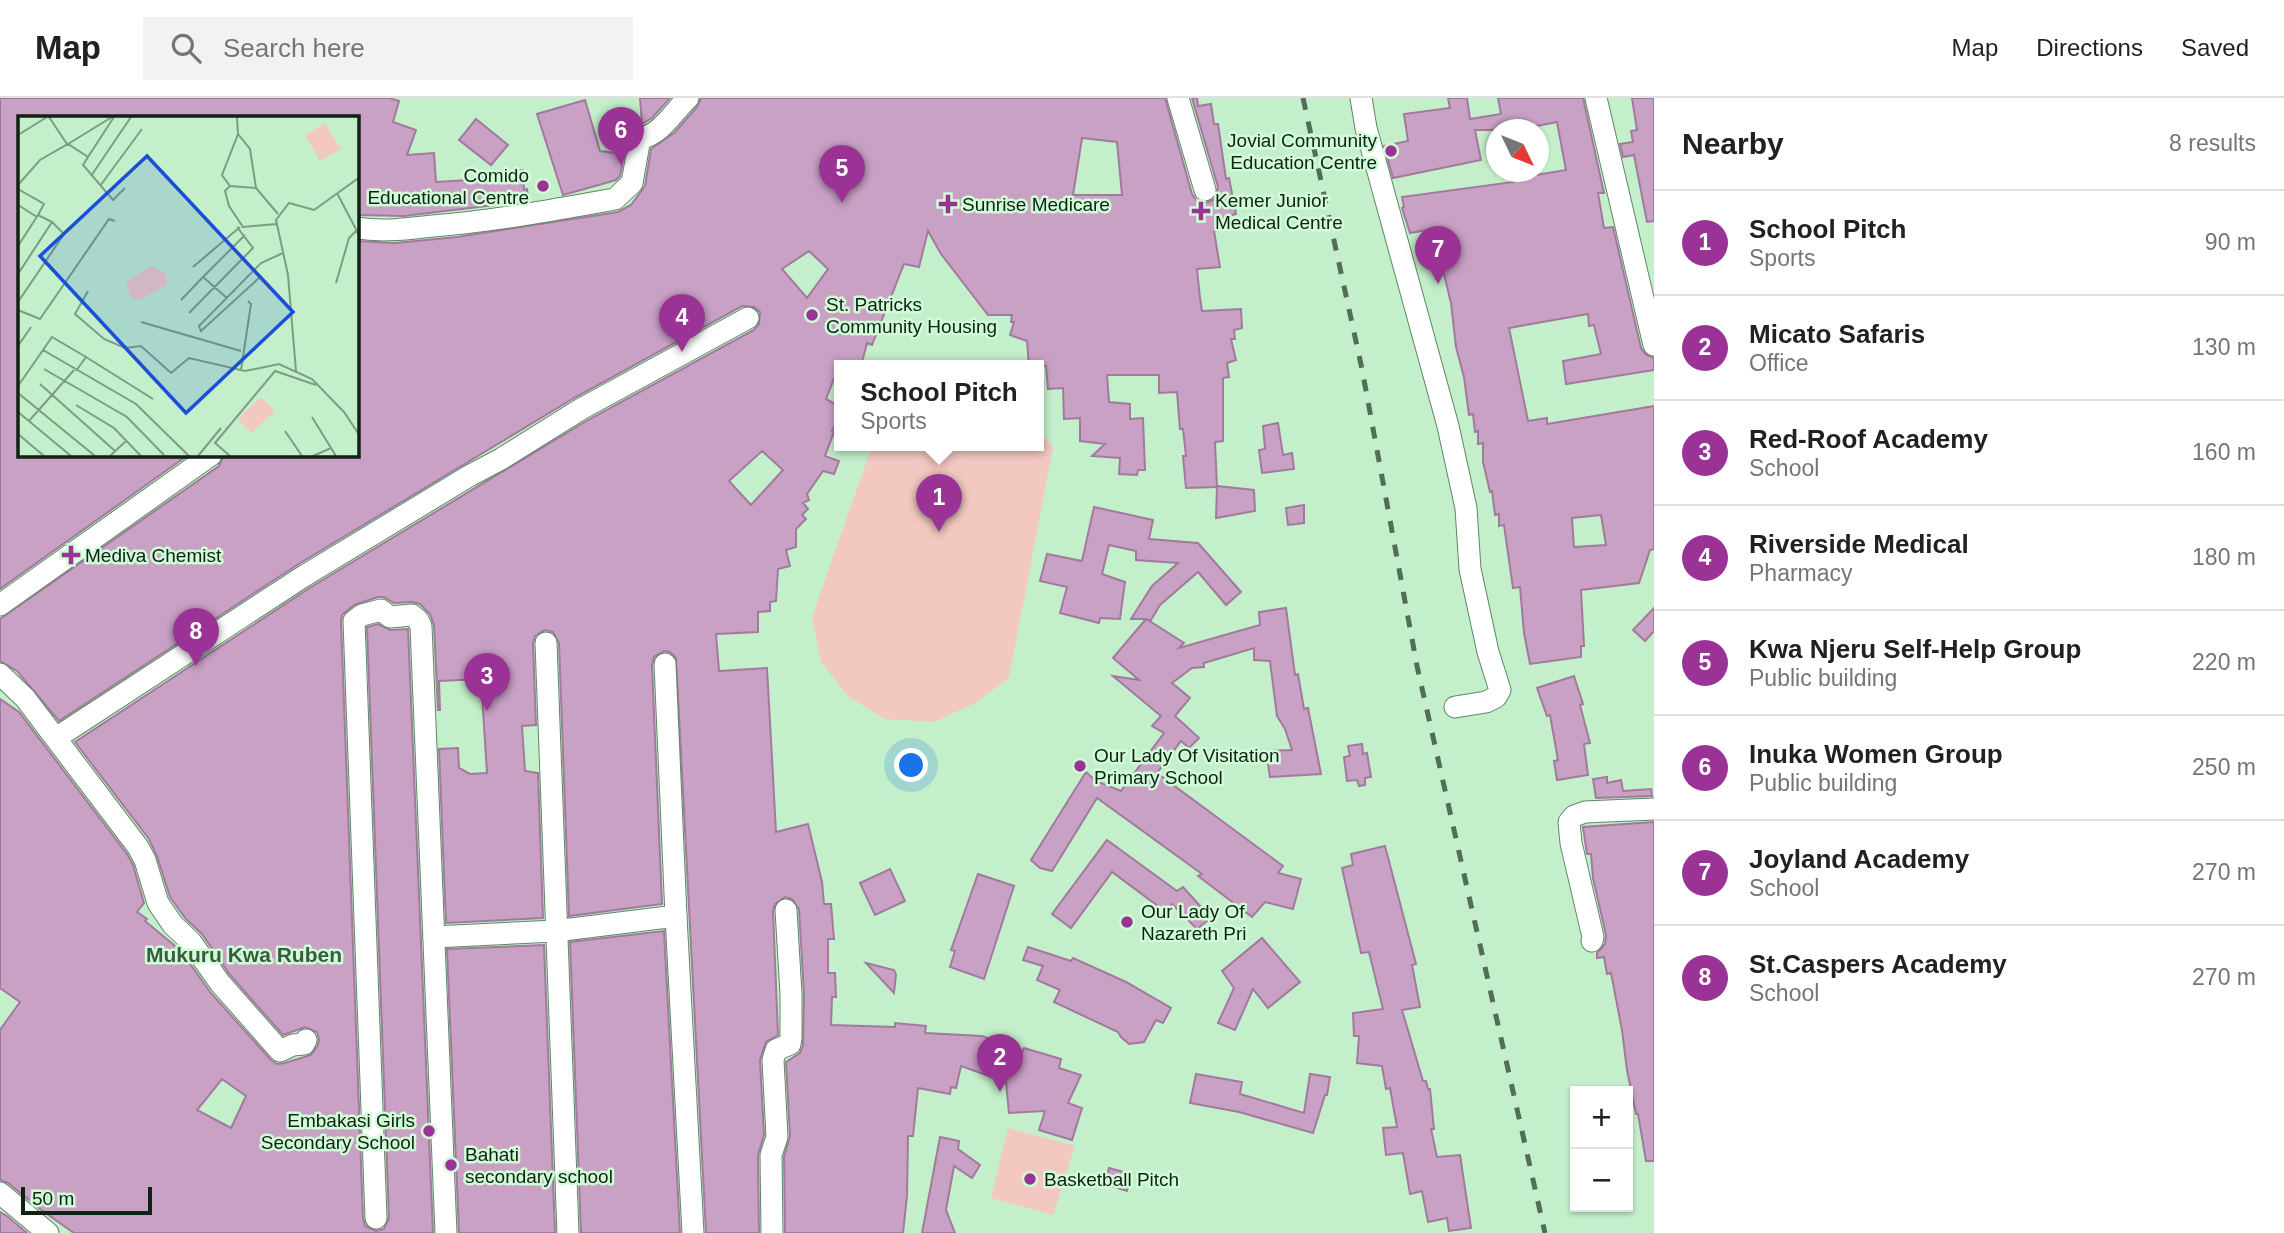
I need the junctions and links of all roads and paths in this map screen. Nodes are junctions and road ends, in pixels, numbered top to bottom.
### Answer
1 (688, 98) edge
2 (1178, 98) edge
3 (1361, 98) edge
4 (1596, 98) edge
5 (1205, 190) dead end
6 (359, 228) edge
7 (748, 318) dead end
8 (1654, 345) edge
9 (208, 457) edge
10 (0, 605) edge
11 (546, 643) dead end
12 (666, 664) dead end
13 (0, 674) edge
14 (1455, 707) dead end
15 (56, 738) junction
16 (1654, 809) edge
17 (786, 910) dead end
18 (676, 916) junction
19 (555, 931) junction
20 (434, 937) junction
21 (1592, 941) dead end
22 (306, 1040) dead end
23 (0, 1193) edge
24 (376, 1218) dead end
25 (48, 1233) edge
26 (446, 1233) edge
27 (568, 1233) edge
28 (693, 1233) edge
29 (772, 1233) edge

1 - 6 street
2 - 5 street
3 - 14 street
4 - 8 street
7 - 15 street
9 - 10 street
11 - 19 street
12 - 18 street
13 - 15 street
15 - 22 street
16 - 21 street
17 - 29 street
18 - 19 street
18 - 28 street
19 - 20 street
19 - 27 street
20 - 24 street
20 - 26 street
23 - 25 street

